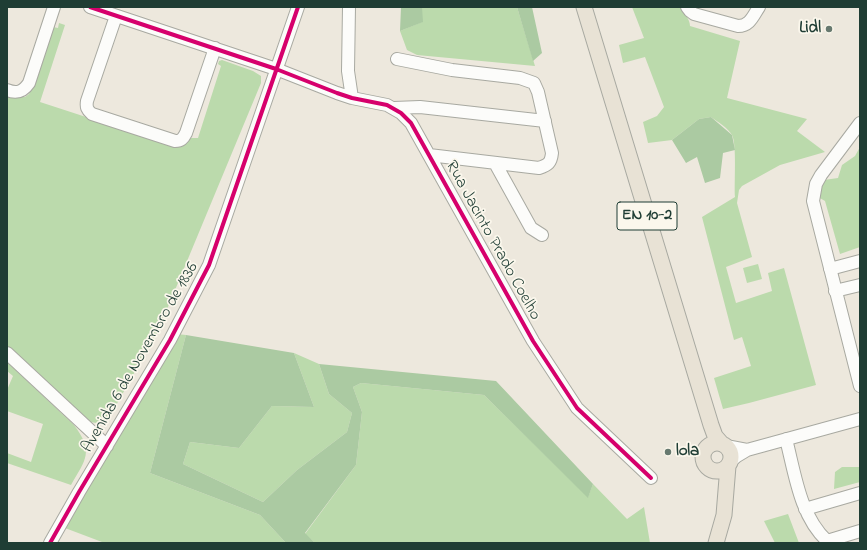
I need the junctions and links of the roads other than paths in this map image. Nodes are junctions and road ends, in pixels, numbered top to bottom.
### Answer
1 (54, 7) edge
2 (90, 7) edge
3 (298, 7) edge
4 (349, 7) edge
5 (584, 7) edge
6 (687, 7) edge
7 (759, 7) edge
8 (116, 16) junction
9 (215, 48) junction
10 (397, 59) dead end
11 (276, 69) junction
12 (7, 90) edge
13 (352, 98) junction
14 (394, 108) junction
15 (545, 121) junction
16 (860, 124) edge
17 (429, 155) junction
18 (495, 163) junction
19 (542, 235) dead end
20 (860, 261) edge
21 (830, 269) junction
22 (860, 285) edge
23 (835, 291) junction
24 (7, 353) edge
25 (860, 386) edge
26 (860, 420) edge
27 (711, 425) junction
28 (786, 440) junction
29 (724, 445) junction
30 (107, 446) junction
31 (747, 450) junction
32 (704, 451) junction
33 (729, 464) junction
34 (708, 467) junction
35 (651, 478) dead end
36 (726, 492) junction
37 (860, 493) edge
38 (805, 509) junction
39 (860, 531) edge
40 (53, 538) edge
41 (42, 543) edge
42 (716, 543) edge

1 - 12 street
2 - 8 street, Rua Jacinto Prado Coelho
3 - 11 street, Avenida 6 de Novembro de 1836
4 - 13 street
5 - 27 main road, EN 10-2
6 - 7 street
8 - 9 street, Rua Jacinto Prado Coelho
8 - 9 street
9 - 11 street, Rua Jacinto Prado Coelho
10 - 15 street
11 - 13 street, Rua Jacinto Prado Coelho
11 - 30 street, Avenida 6 de Novembro de 1836
13 - 14 street, Rua Jacinto Prado Coelho
14 - 15 street
14 - 17 street, Rua Jacinto Prado Coelho
15 - 18 street
16 - 21 street
17 - 18 street
17 - 35 street, Rua Jacinto Prado Coelho
18 - 19 street
20 - 21 street
21 - 23 street
22 - 23 street
23 - 25 street
24 - 30 street
26 - 28 street
27 - 29 main road, EN 10-2
27 - 32 main road, EN 10-2
28 - 31 street
28 - 38 street
29 - 31 street
29 - 32 main road
29 - 33 main road, EN 10-2
30 - 40 street, Avenida 6 de Novembro de 1836
31 - 33 street
32 - 34 main road
33 - 34 main road
33 - 36 main road, EN 10-2
34 - 36 main road
36 - 42 main road, EN 10-2
37 - 38 street
38 - 39 street
40 - 41 street, Avenida 6 de Novembro de 1836

